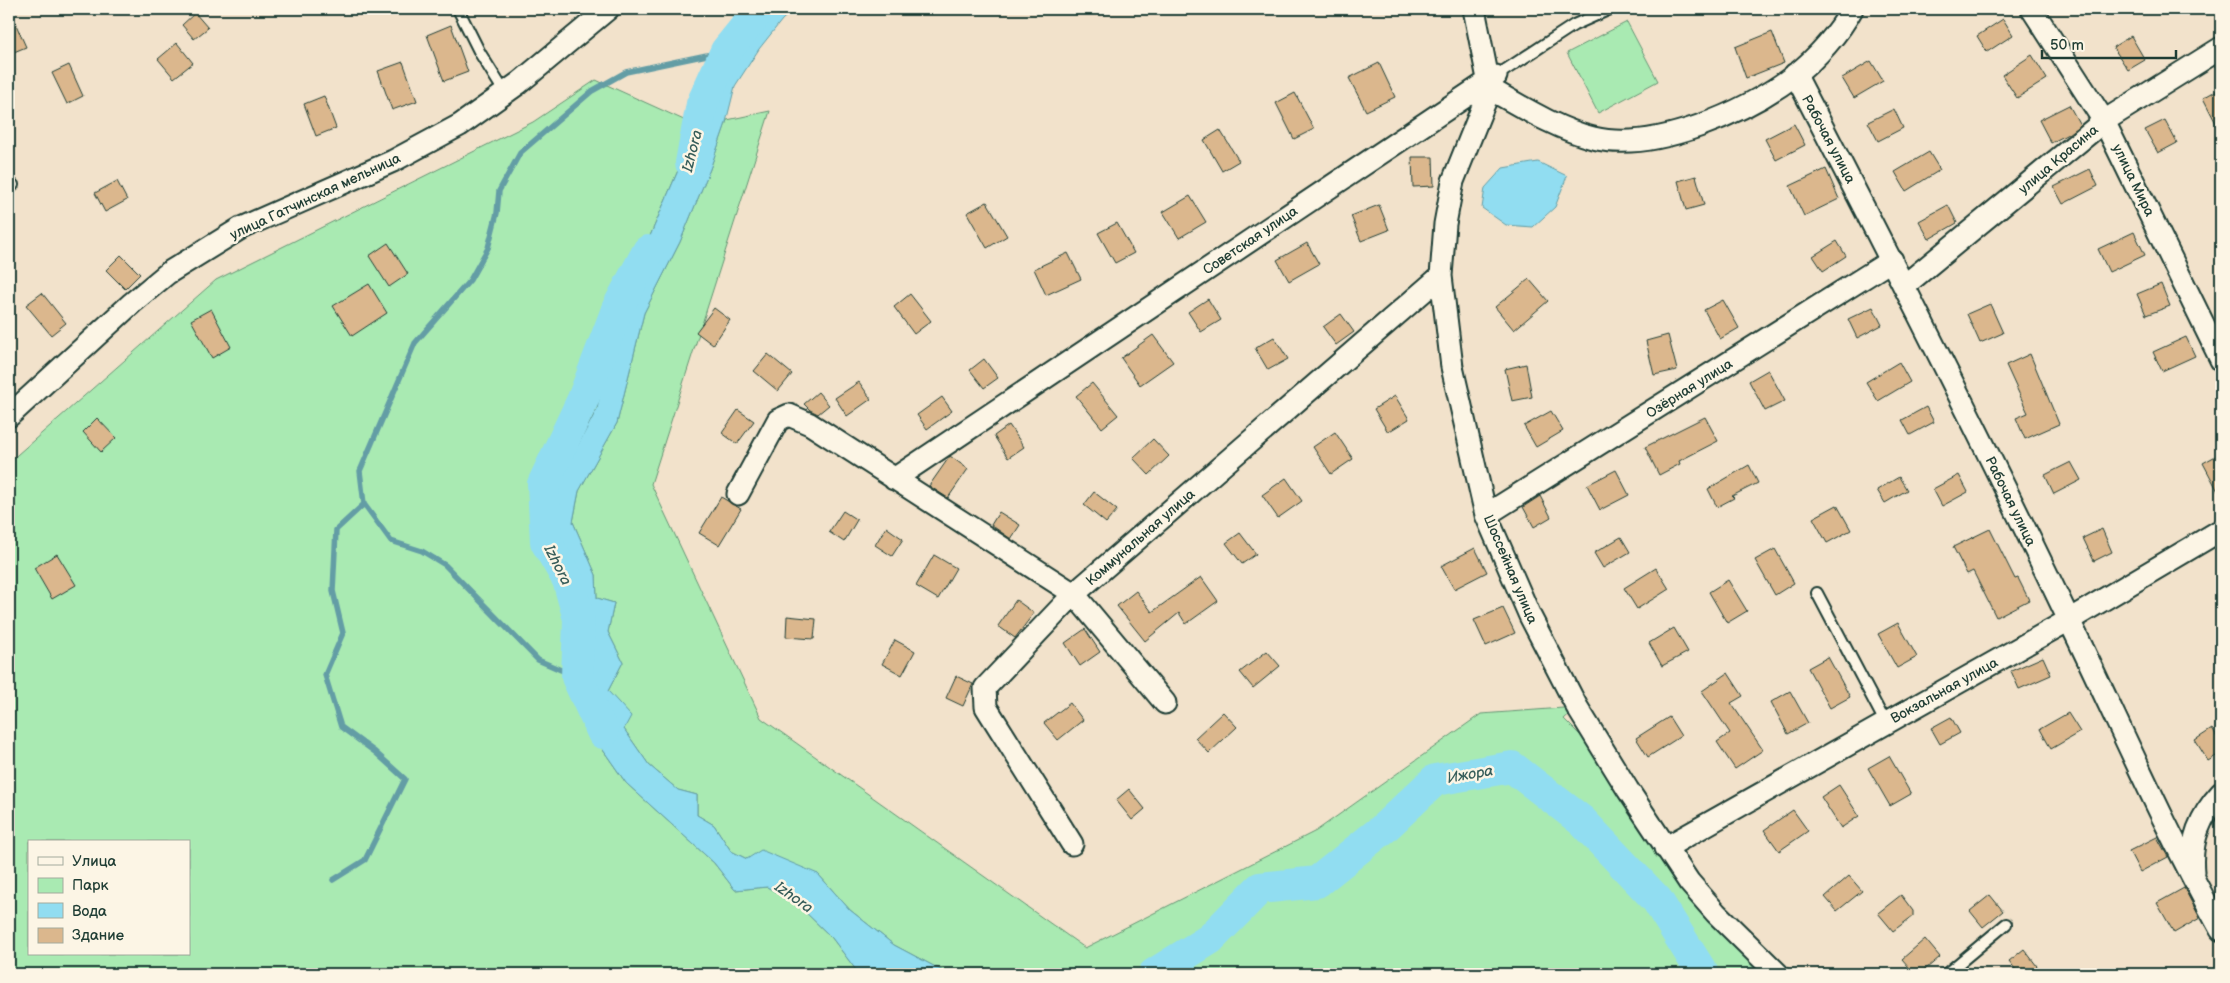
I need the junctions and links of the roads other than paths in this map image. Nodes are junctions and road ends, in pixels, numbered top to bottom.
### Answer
1 (458, 9) edge
2 (608, 9) edge
3 (1474, 9) edge
4 (1610, 9) edge
5 (1852, 9) edge
6 (2032, 9) edge
7 (2221, 48) edge
8 (1795, 74) junction
9 (1492, 82) junction
10 (505, 93) junction
11 (2104, 121) junction
12 (1892, 260) junction
13 (1441, 276) junction
14 (1905, 286) junction
15 (2221, 360) edge
16 (9, 416) edge
17 (894, 480) junction
18 (738, 494) dead end
19 (1486, 515) junction
20 (2221, 530) edge
21 (1817, 592) dead end
22 (1074, 594) junction
23 (2069, 620) junction
24 (1165, 703) dead end
25 (1885, 722) junction
26 (2221, 793) edge
27 (1072, 844) dead end
28 (1665, 848) junction
29 (2194, 881) junction
30 (2006, 924) dead end
31 (2221, 930) edge
32 (1778, 974) edge
33 (1946, 974) edge

1 - 10 lane
2 - 10 street, улица Гатчинская мельница
3 - 9 street
4 - 9 lane, Советская улица
5 - 8 street
6 - 11 street, улица Мира
7 - 11 street, улица Красина
8 - 9 street
8 - 12 street, Рабочая улица
9 - 13 street, Шоссейная улица
9 - 17 street, Советская улица
10 - 16 street, улица Гатчинская мельница
11 - 14 street, улица Красина
11 - 15 street, улица Мира
12 - 14 street, Рабочая улица
12 - 19 street, Озёрная улица
13 - 19 street, Шоссейная улица
13 - 22 street, Коммунальная улица
14 - 23 street, Рабочая улица
17 - 18 street
17 - 22 street
19 - 28 street, Шоссейная улица
20 - 23 street, Вокзальная улица
21 - 25 lane
22 - 24 street
22 - 27 street, Коммунальная улица
23 - 25 street, Вокзальная улица
23 - 29 street, Рабочая улица
25 - 28 street, Вокзальная улица
26 - 29 street
28 - 32 street, Шоссейная улица
29 - 31 street, Рабочая улица
30 - 33 lane

